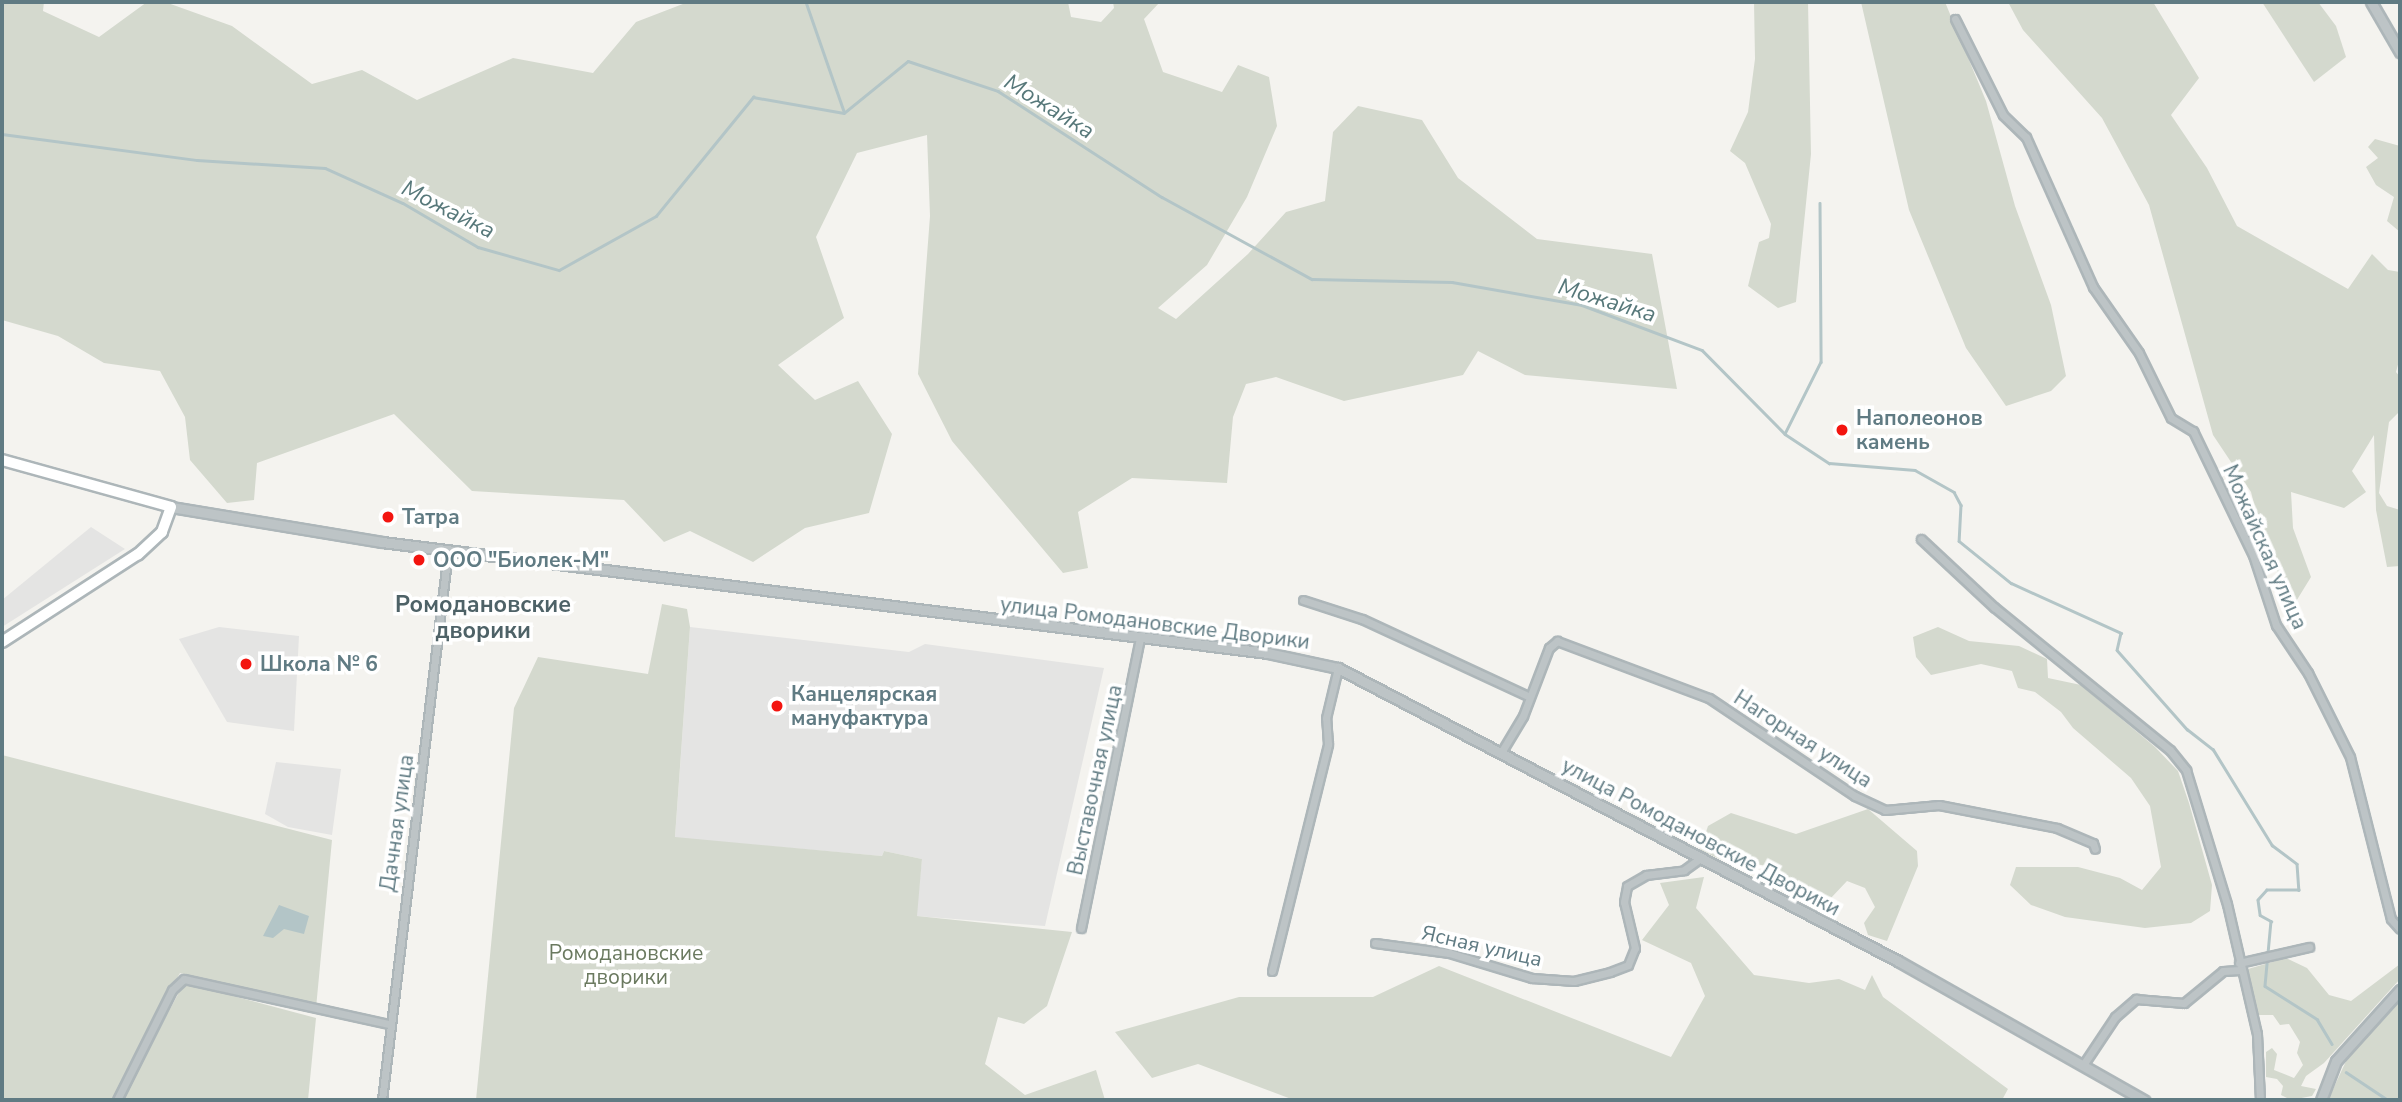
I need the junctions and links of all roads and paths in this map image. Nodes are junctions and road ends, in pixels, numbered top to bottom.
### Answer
1 (2371, 2) edge
2 (1955, 19) dead end
3 (2400, 52) edge
4 (2, 460) edge
5 (171, 507) junction
6 (1921, 539) dead end
7 (448, 551) junction
8 (1303, 600) dead end
9 (1140, 639) junction
10 (2, 642) edge
11 (1338, 668) junction
12 (1530, 697) junction
13 (1503, 751) junction
14 (2095, 849) dead end
15 (1699, 859) junction
16 (1080, 928) dead end
17 (2400, 929) edge
18 (1376, 943) dead end
19 (2309, 947) dead end
20 (2239, 966) junction
21 (1272, 971) dead end
22 (2400, 990) edge
23 (389, 1024) junction
24 (2083, 1065) junction
25 (117, 1100) edge
26 (382, 1100) edge
27 (2144, 1100) edge
28 (2260, 1100) edge
29 (2321, 1100) edge

1 - 3 street
2 - 17 street, Можайская улица
4 - 5 main road
5 - 7 street, улица Ромодановские Дворики
5 - 10 main road
6 - 20 street
7 - 9 street, улица Ромодановские Дворики
7 - 23 street, Дачная улица
8 - 12 street
9 - 11 street, улица Ромодановские Дворики
9 - 16 street, Выставочная улица
11 - 13 street, улица Ромодановские Дворики
11 - 21 street
12 - 13 street, Нагорная улица
12 - 14 street, Нагорная улица
13 - 15 street, улица Ромодановские Дворики
15 - 18 street, Ясная улица
15 - 24 street, улица Ромодановские Дворики
19 - 20 street
20 - 24 street
20 - 28 street
22 - 29 street
23 - 25 street
23 - 26 street, Дачная улица
24 - 27 street, улица Ромодановские Дворики

